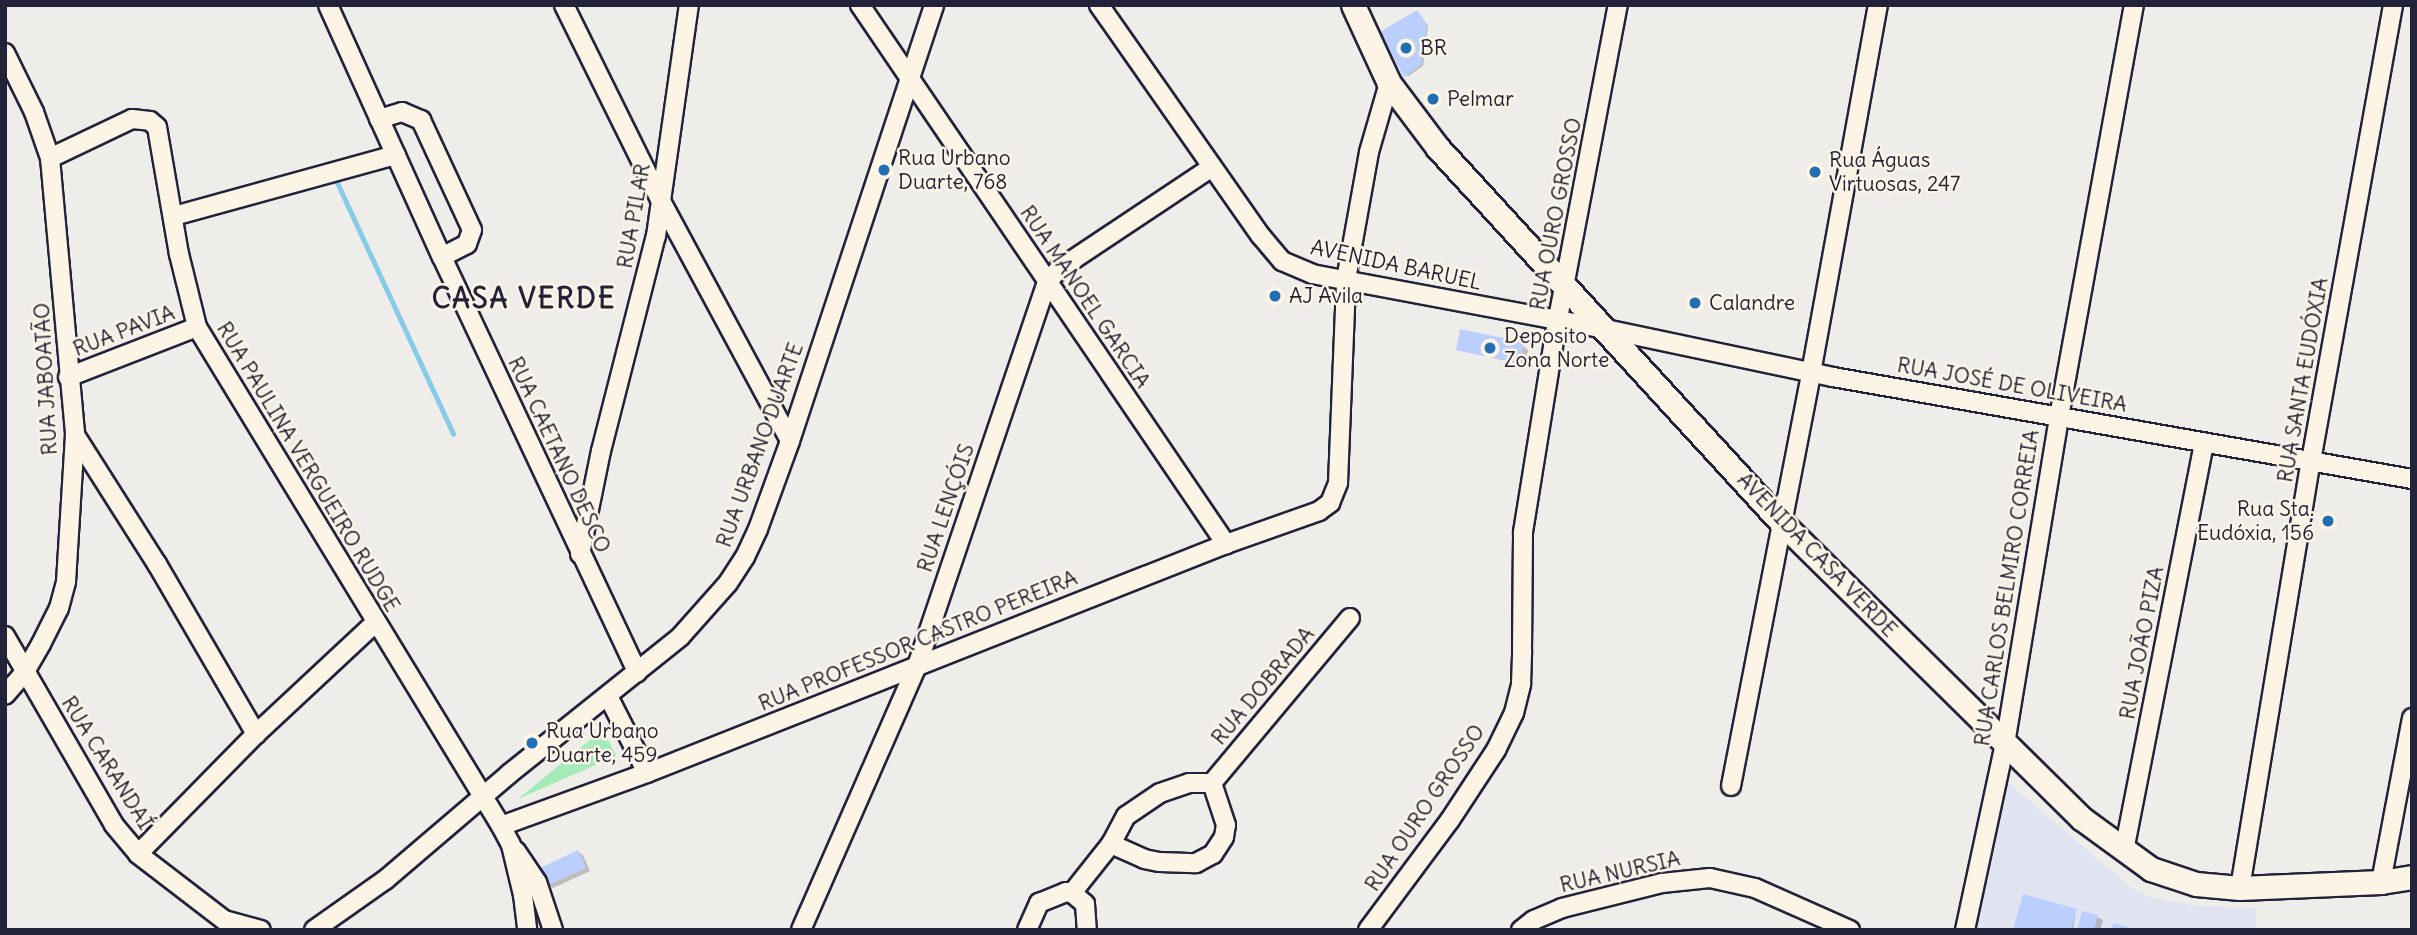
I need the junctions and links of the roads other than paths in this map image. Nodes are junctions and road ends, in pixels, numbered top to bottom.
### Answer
1 (328, 5) edge
2 (563, 5) edge
3 (689, 5) edge
4 (860, 5) edge
5 (934, 5) edge
6 (1099, 5) edge
7 (1353, 5) edge
8 (1618, 5) edge
9 (1878, 5) edge
10 (2134, 5) edge
11 (2393, 5) edge
12 (5, 53) edge
13 (909, 78) junction
14 (1389, 83) junction
15 (379, 119) junction
16 (396, 155) junction
17 (50, 158) junction
18 (1212, 167) junction
19 (661, 201) junction
20 (174, 216) junction
21 (442, 257) junction
22 (1346, 280) junction
23 (1047, 282) junction
24 (1566, 287) junction
25 (1558, 321) junction
26 (197, 327) junction
27 (1605, 329) junction
28 (1811, 373) junction
29 (68, 377) junction
30 (2059, 417) junction
31 (75, 435) junction
32 (790, 441) junction
33 (2204, 443) junction
34 (2311, 461) junction
35 (2412, 480) edge
36 (1782, 523) junction
37 (1226, 544) junction
38 (580, 554) junction
39 (1350, 618) dead end
40 (375, 623) junction
41 (5, 636) edge
42 (917, 667) junction
43 (25, 672) junction
44 (638, 672) junction
45 (5, 695) edge
46 (608, 696) junction
47 (2412, 718) edge
48 (256, 734) junction
49 (2005, 744) junction
50 (647, 773) junction
51 (1212, 783) junction
52 (1731, 786) dead end
53 (483, 797) junction
54 (501, 826) junction
55 (1111, 844) junction
56 (511, 845) junction
57 (2124, 851) junction
58 (138, 854) junction
59 (2412, 877) edge
60 (2381, 882) junction
61 (2240, 888) junction
62 (1072, 893) junction
63 (225, 925) edge
64 (261, 930) edge
65 (314, 930) edge
66 (527, 930) edge
67 (553, 930) edge
68 (802, 930) edge
69 (1027, 930) edge
70 (1087, 930) edge
71 (1368, 930) edge
72 (1521, 930) edge
73 (1850, 930) edge
74 (1965, 930) edge

1 - 15 street, RUA CAETANO DESCO
2 - 19 street
3 - 19 street, RUA PILAR
4 - 13 street, RUA MANOEL GARCIA
5 - 13 street, RUA URBANO DUARTE
6 - 18 street, AVENIDA BARUEL
7 - 14 main road, AVENIDA CASA VERDE
8 - 24 street, RUA OURO GROSSO
9 - 28 street
10 - 30 street, RUA CARLOS BELMIRO CORREIA
11 - 34 street, RUA SANTA EUDÓXIA
12 - 17 street, RUA JABOATÃO
13 - 23 street, RUA MANOEL GARCIA
13 - 32 street, RUA URBANO DUARTE
14 - 22 street
14 - 24 main road, AVENIDA CASA VERDE
15 - 16 street, RUA CAETANO DESCO
15 - 21 street
16 - 20 street
16 - 21 street, RUA CAETANO DESCO
17 - 20 street, RUA PAULINA VERGUEIRO RUDGE
17 - 29 street, RUA JABOATÃO
18 - 22 street, AVENIDA BARUEL
18 - 23 street
19 - 32 street
19 - 38 street, RUA PILAR
20 - 26 street, RUA PAULINA VERGUEIRO RUDGE
21 - 38 street, RUA CAETANO DESCO
22 - 25 street, AVENIDA BARUEL
22 - 37 street, RUA PROFESSOR CASTRO PEREIRA
23 - 37 street, RUA MANOEL GARCIA
23 - 42 street, RUA LENÇÓIS
24 - 25 street, RUA OURO GROSSO
24 - 27 main road, AVENIDA CASA VERDE
25 - 27 street, AVENIDA BARUEL
25 - 71 street, RUA OURO GROSSO
26 - 29 street, RUA PAVIA
26 - 40 street, RUA PAULINA VERGUEIRO RUDGE
27 - 28 street, RUA JOSÉ DE OLIVEIRA
27 - 36 main road, AVENIDA CASA VERDE
28 - 30 street, RUA JOSÉ DE OLIVEIRA
28 - 36 street
29 - 31 street, RUA JABOATÃO
30 - 33 street, RUA JOSÉ DE OLIVEIRA
30 - 49 street, RUA CARLOS BELMIRO CORREIA
31 - 43 street, RUA JABOATÃO
31 - 48 street
32 - 44 street, RUA URBANO DUARTE
33 - 34 street, RUA JOSÉ DE OLIVEIRA
33 - 57 street, RUA JOÃO PIZA
34 - 35 street, RUA JOSÉ DE OLIVEIRA
34 - 61 street, RUA SANTA EUDÓXIA
36 - 49 main road, AVENIDA CASA VERDE
36 - 52 street
37 - 42 street, RUA PROFESSOR CASTRO PEREIRA
38 - 44 street, RUA CAETANO DESCO
39 - 51 street, RUA DOBRADA
40 - 48 street
40 - 53 street, RUA PAULINA VERGUEIRO RUDGE
41 - 43 street, RUA CARANDAÍ
42 - 50 street, RUA PROFESSOR CASTRO PEREIRA
42 - 68 street, RUA LENÇÓIS
43 - 45 street, RUA JABOATÃO
43 - 58 street, RUA CARANDAÍ
44 - 46 street, RUA URBANO DUARTE
46 - 50 street
46 - 53 street, RUA URBANO DUARTE
47 - 60 street
48 - 58 street
49 - 57 main road, AVENIDA CASA VERDE
49 - 74 street, RUA CARLOS BELMIRO CORREIA
50 - 54 street, RUA PROFESSOR CASTRO PEREIRA
51 - 55 street
51 - 55 street
53 - 54 street, RUA PAULINA VERGUEIRO RUDGE
53 - 65 street, RUA URBANO DUARTE
54 - 56 street, RUA PAULINA VERGUEIRO RUDGE
55 - 62 street
56 - 66 street
56 - 67 street
57 - 61 main road, AVENIDA CASA VERDE
58 - 63 street, RUA CARANDAÍ
59 - 60 main road, AVENIDA CASA VERDE
60 - 61 main road, AVENIDA CASA VERDE
62 - 69 street
62 - 70 street
63 - 64 street, RUA CARANDAÍ
72 - 73 street, RUA NURSIA

